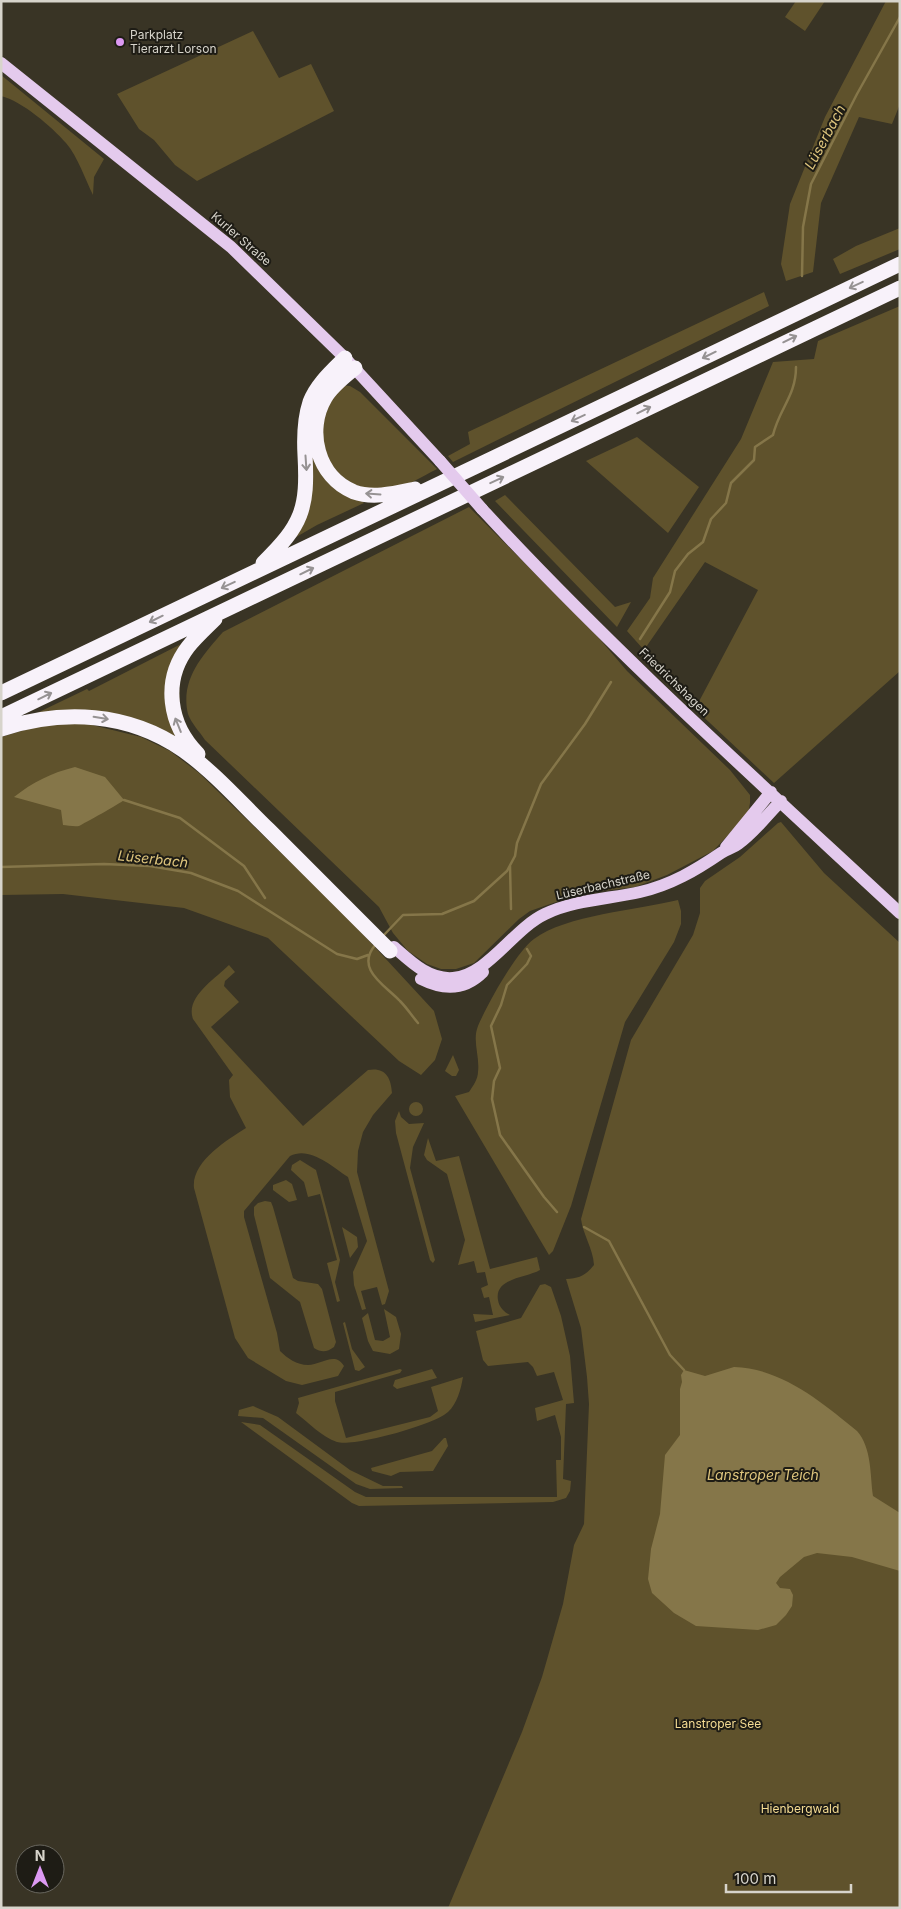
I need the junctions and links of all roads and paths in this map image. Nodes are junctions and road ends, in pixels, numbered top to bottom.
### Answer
1 (1, 63) edge
2 (900, 264) edge
3 (900, 288) edge
4 (350, 363) junction
5 (440, 461) joint
6 (438, 484) junction
7 (255, 572) junction
8 (225, 610) junction
9 (1, 693) edge
10 (1, 717) edge
11 (1, 728) edge
12 (771, 792) junction
13 (781, 801) junction
14 (724, 851) junction
15 (900, 913) edge
16 (367, 924) junction
17 (392, 949) joint

1 - 4 main road, Kurler Straße
2 -> 6 highway
8 -> 3 highway
4 - 5 main road, Kurler Straße
6 -> 4 highway
4 -> 7 highway
5 - 12 main road, Friedrichshagen, bridge
6 - 7 highway
7 -> 9 highway
10 -> 8 highway
16 -> 8 highway
11 -> 16 highway
12 - 13 main road, Friedrichshagen
12 - 14 main road, Lüserbachstraße
13 - 14 main road, Lüserbachstraße
13 - 15 main road, Friedrichshagen
14 - 17 main road, Lüserbachstraße
16 - 17 highway

